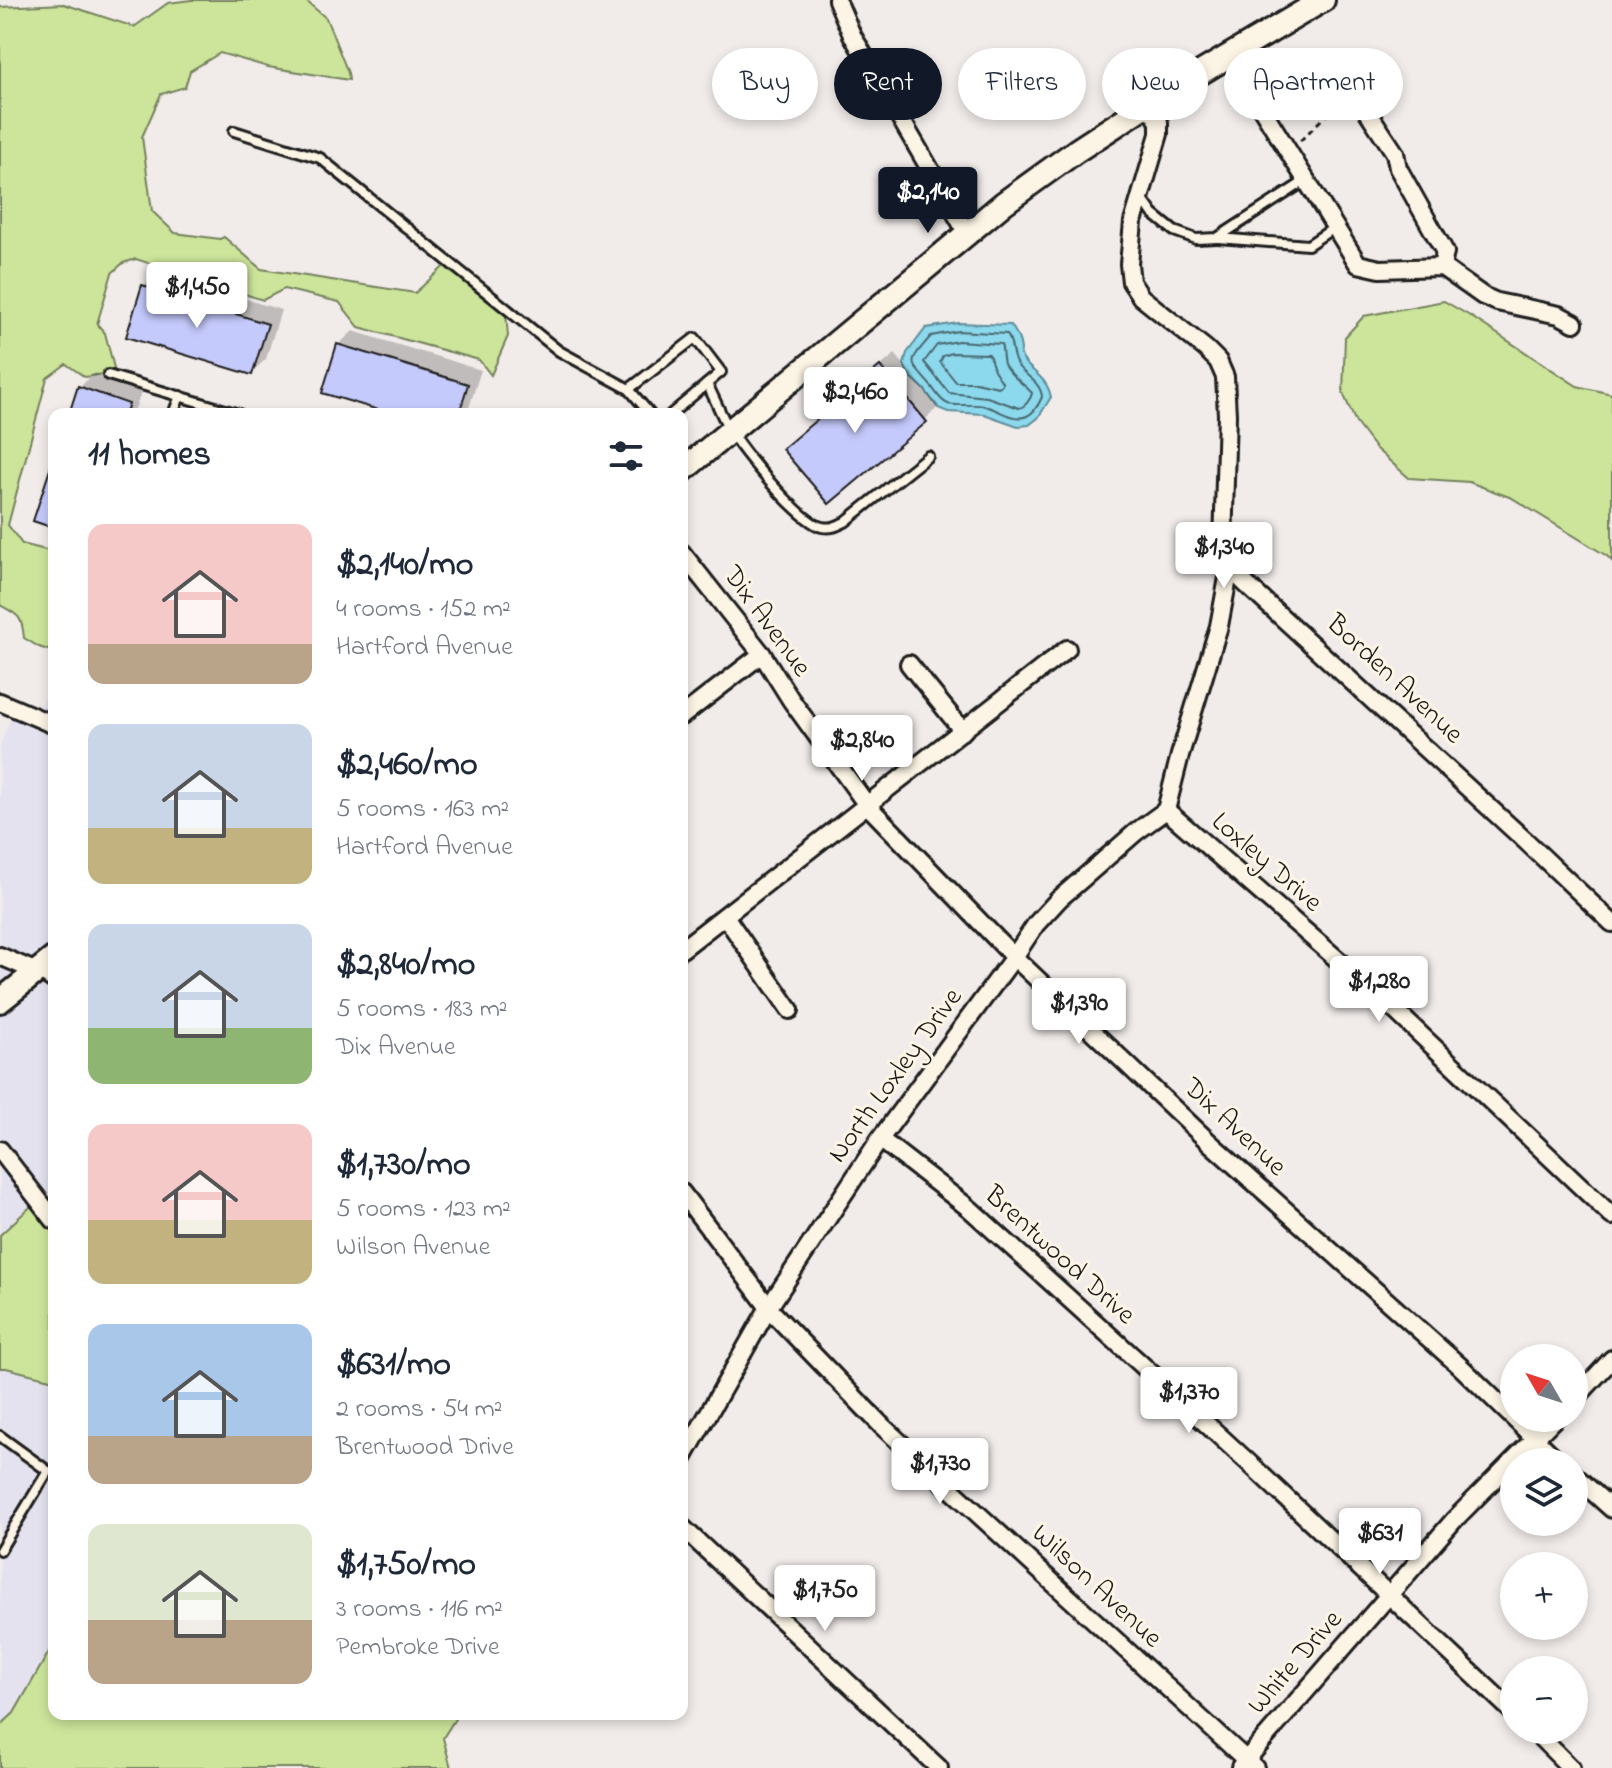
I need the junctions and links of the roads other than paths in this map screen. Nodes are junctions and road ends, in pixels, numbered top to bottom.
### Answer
1 (837, 0) edge
2 (1323, 0) edge
3 (1289, 10) edge
4 (1208, 64) edge
5 (1124, 120) edge
6 (1158, 120) edge
7 (1269, 120) edge
8 (1373, 120) edge
9 (234, 131) dead end
10 (1305, 181) junction
11 (1141, 197) junction
12 (1335, 227) junction
13 (967, 233) junction
14 (1217, 238) junction
15 (1442, 267) junction
16 (1574, 323) dead end
17 (108, 375) dead end
18 (707, 384) junction
19 (629, 389) junction
20 (180, 396) junction
21 (175, 408) edge
22 (219, 408) edge
23 (645, 408) edge
24 (678, 408) edge
25 (730, 431) junction
26 (928, 456) dead end
27 (688, 462) edge
28 (688, 561) edge
29 (1230, 567) junction
30 (1067, 649) dead end
31 (762, 654) junction
32 (909, 664) dead end
33 (0, 702) edge
34 (688, 711) edge
35 (48, 722) edge
36 (963, 731) junction
37 (867, 805) junction
38 (1166, 810) junction
39 (725, 916) junction
40 (1612, 923) edge
41 (688, 944) edge
42 (0, 956) edge
43 (1014, 957) junction
44 (48, 972) edge
45 (0, 1001) edge
46 (790, 1010) dead end
47 (880, 1139) junction
48 (0, 1150) edge
49 (688, 1201) edge
50 (48, 1209) edge
51 (1612, 1216) edge
52 (769, 1307) junction
53 (1612, 1359) edge
54 (1588, 1385) edge
55 (1540, 1432) edge
56 (0, 1436) edge
57 (1533, 1438) junction
58 (1544, 1448) edge
59 (688, 1449) edge
60 (1588, 1488) edge
61 (1612, 1509) edge
62 (688, 1533) edge
63 (0, 1550) edge
64 (1389, 1597) junction
65 (1500, 1700) edge
66 (1547, 1744) edge
67 (1247, 1765) edge
68 (939, 1768) edge
69 (1571, 1768) edge

1 - 13 street
2 - 3 main road
3 - 4 main road
5 - 13 main road
6 - 11 street
7 - 10 street
8 - 15 street
9 - 19 lane
10 - 12 street
10 - 14 lane
11 - 14 lane
11 - 29 street
12 - 14 lane
12 - 15 street
13 - 25 main road
15 - 16 street
17 - 20 lane
18 - 19 lane
18 - 24 lane
18 - 25 lane
19 - 23 lane
20 - 21 lane
20 - 22 lane
25 - 26 lane
25 - 27 main road
28 - 31 street, Dix Avenue
29 - 38 street
29 - 40 street, Borden Avenue
30 - 36 street
31 - 34 street
31 - 37 street, Dix Avenue
32 - 36 street
33 - 35 street
36 - 37 street
37 - 39 street
37 - 43 street, Dix Avenue
38 - 43 street, North Loxley Drive
38 - 51 street, Loxley Drive
39 - 41 street
39 - 46 street
42 - 44 street
43 - 47 street, North Loxley Drive
43 - 57 street, Dix Avenue
44 - 45 main road
47 - 52 street, North Loxley Drive
47 - 64 street, Brentwood Drive
48 - 50 street
49 - 52 street, Wilson Avenue
52 - 59 street, North Loxley Drive
52 - 67 street, Wilson Avenue
53 - 54 street
55 - 57 street, White Drive
56 - 63 lane
57 - 58 street, Dix Avenue
57 - 64 street, White Drive
60 - 61 street
62 - 68 street
64 - 65 street, Brentwood Drive
64 - 67 street, White Drive
66 - 69 street

